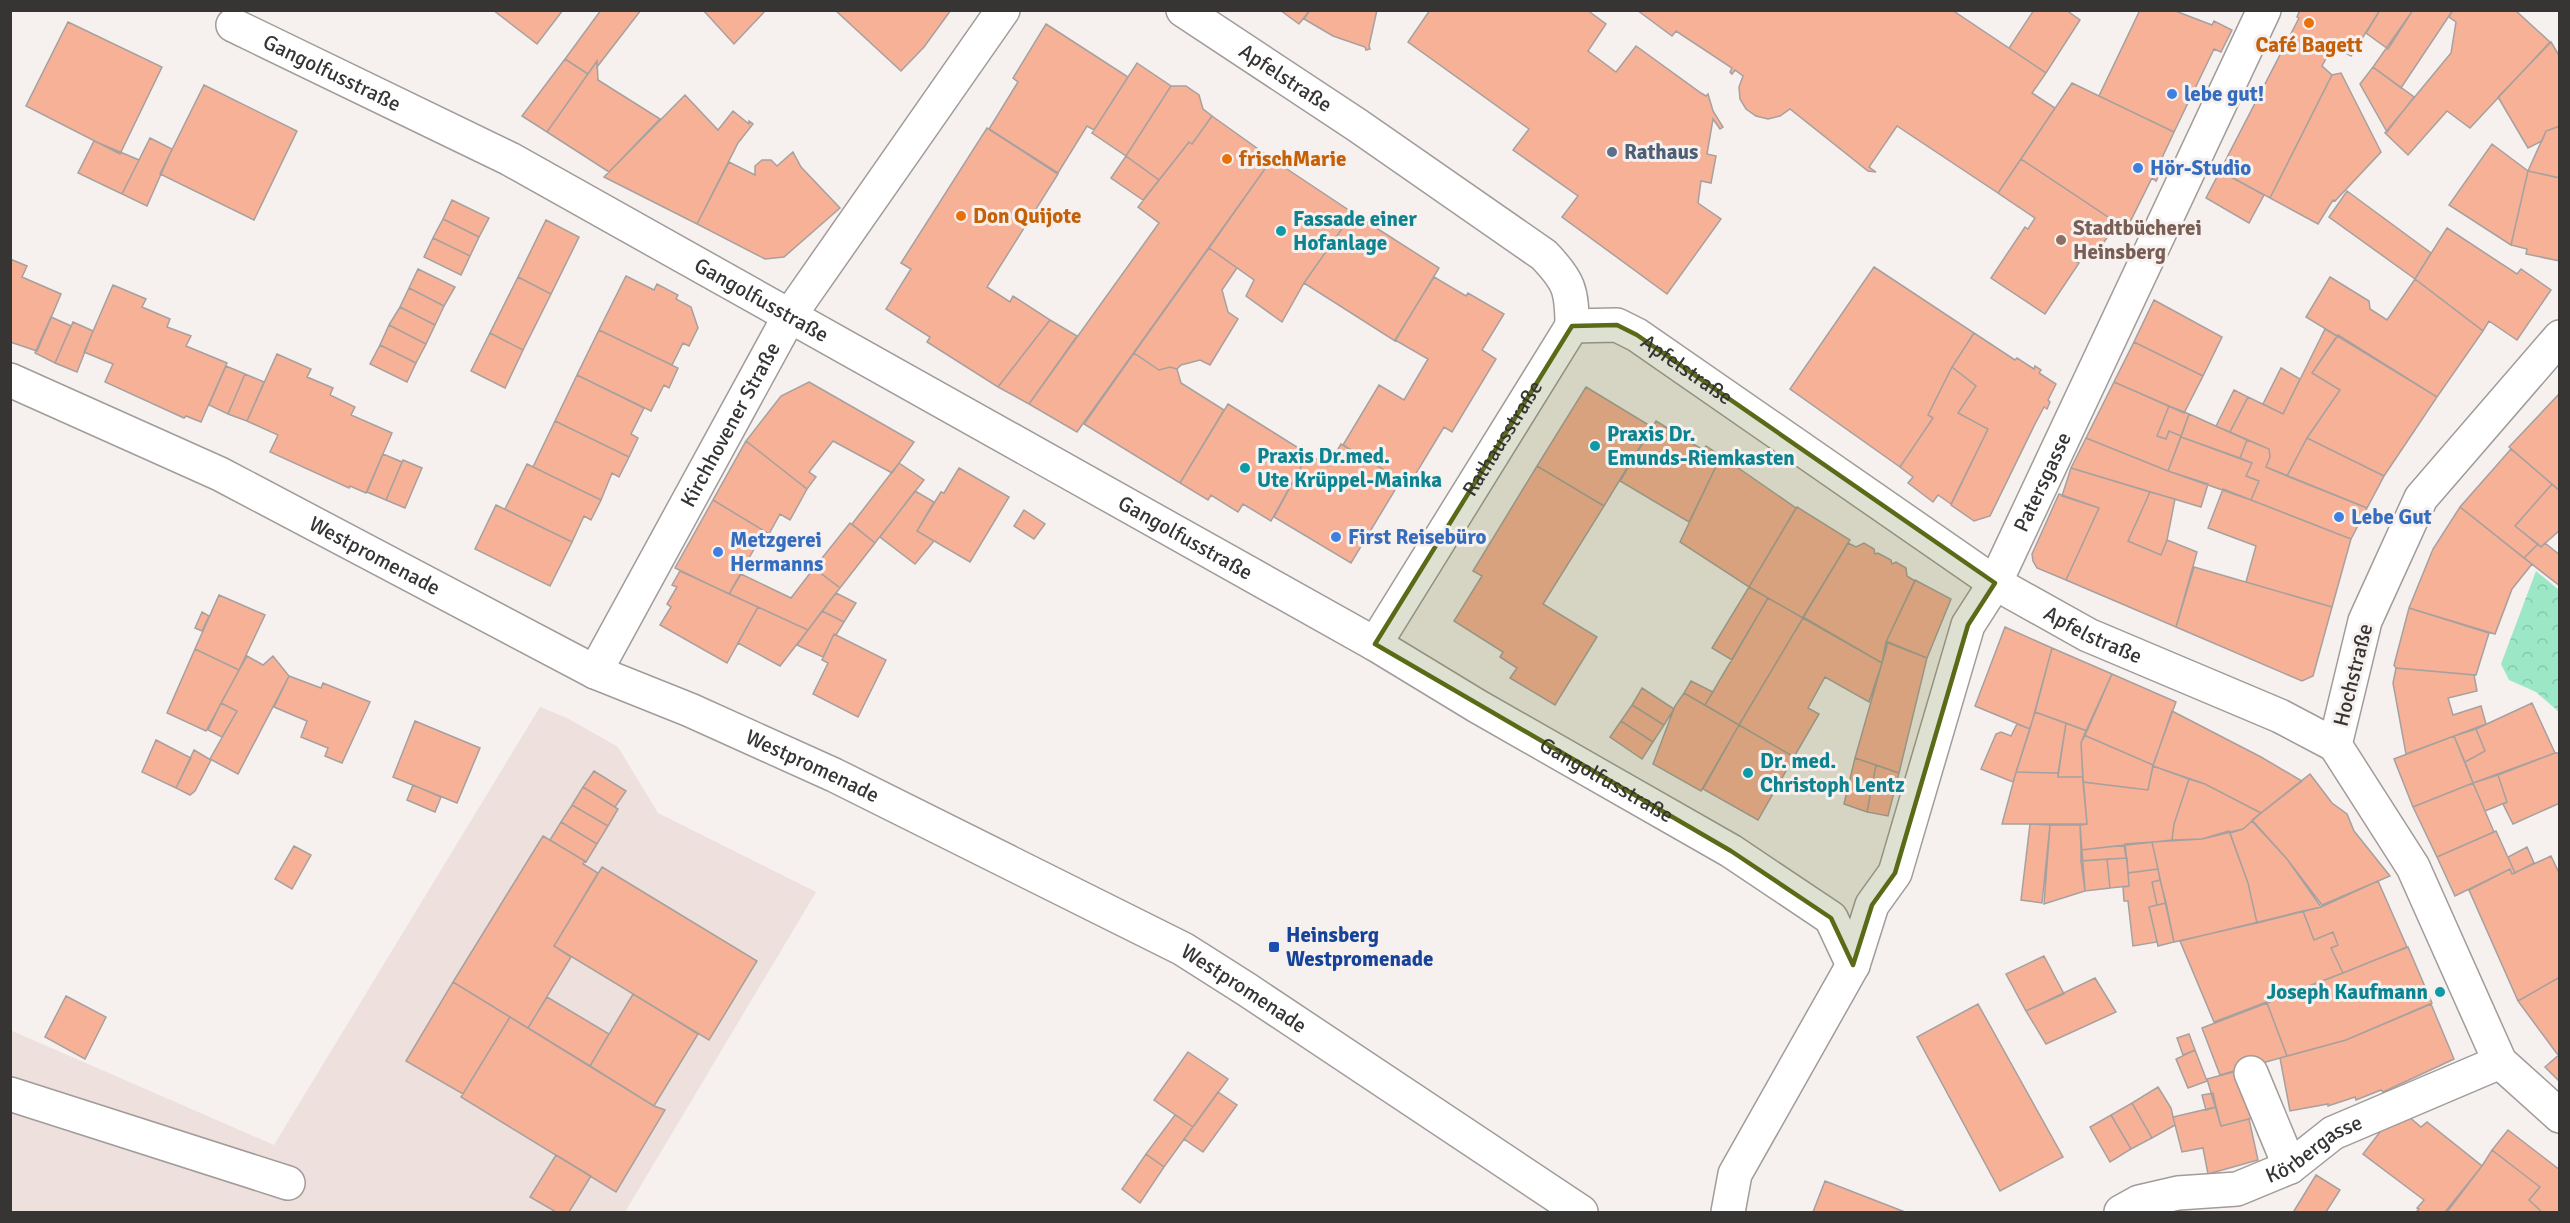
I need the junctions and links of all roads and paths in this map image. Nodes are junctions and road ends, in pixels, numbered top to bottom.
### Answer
1 (1003, 10) edge
2 (1183, 10) edge
3 (2264, 10) edge
4 (233, 25) dead end
5 (790, 315) junction
6 (1572, 326) junction
7 (2559, 337) edge
8 (10, 380) edge
9 (1995, 583) junction
10 (1375, 644) junction
11 (595, 672) junction
12 (2335, 745) junction
13 (1853, 965) junction
14 (2500, 1062) junction
15 (2251, 1073) dead end
16 (10, 1094) edge
17 (2559, 1116) edge
18 (2290, 1167) junction
19 (288, 1183) dead end
20 (1581, 1212) edge
21 (1728, 1212) edge
22 (2121, 1212) edge

1 - 5 street, Kirchhovener Straße
2 - 6 street, Apfelstraße
3 - 9 street, Patersgasse
4 - 5 street, Gangolfusstraße
5 - 10 street, Gangolfusstraße
5 - 11 street, Kirchhovener Straße
6 - 9 street, Apfelstraße
6 - 10 street, Rathausstraße
7 - 12 street, Hochstraße
8 - 11 street, Westpromenade
9 - 12 street, Apfelstraße
9 - 13 street, Patersgasse
10 - 13 street, Gangolfusstraße
11 - 20 street, Westpromenade
12 - 14 street, Hochstraße
13 - 21 street
14 - 17 street, Hochstraße
14 - 18 street, Körbergasse
15 - 18 street
16 - 19 street
18 - 22 street, Körbergasse

